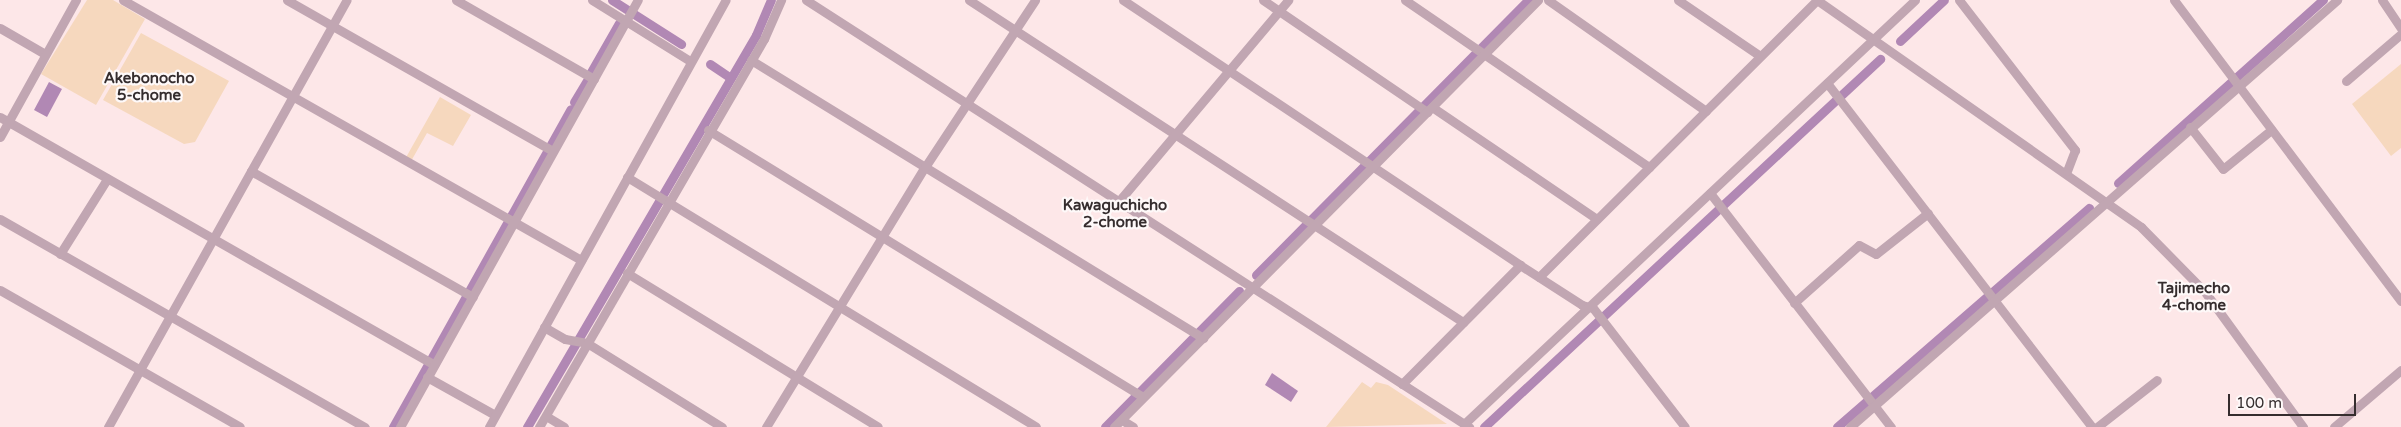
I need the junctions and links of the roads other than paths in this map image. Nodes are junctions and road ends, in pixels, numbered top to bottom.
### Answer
1 (76, 0) edge
2 (123, 0) edge
3 (287, 0) edge
4 (347, 0) edge
5 (456, 0) edge
6 (592, 0) edge
7 (726, 0) edge
8 (781, 0) edge
9 (806, 0) edge
10 (969, 0) edge
11 (1036, 0) edge
12 (1123, 0) edge
13 (1263, 0) edge
14 (1288, 0) edge
15 (1405, 0) edge
16 (1538, 0) edge
17 (1548, 0) edge
18 (1678, 0) edge
19 (1817, 0) edge
20 (1915, 0) edge
21 (1959, 0) edge
22 (2174, 0) edge
23 (2337, 0) edge
24 (2382, 0) edge
25 (632, 11) edge
26 (1279, 11) junction
27 (332, 26) junction
28 (0, 28) edge
29 (2401, 28) edge
30 (1016, 30) junction
31 (2401, 34) edge
32 (1873, 39) junction
33 (45, 54) junction
34 (1484, 54) junction
35 (1760, 56) junction
36 (751, 60) junction
37 (690, 61) junction
38 (1229, 69) junction
39 (594, 79) junction
40 (2346, 81) dead end
41 (1827, 82) junction
42 (2236, 82) junction
43 (293, 98) junction
44 (968, 105) junction
45 (1429, 109) junction
46 (1706, 111) junction
47 (4, 120) edge
48 (2190, 127) junction
49 (708, 130) junction
50 (2271, 130) junction
51 (1176, 135) junction
52 (0, 137) edge
53 (553, 151) junction
54 (1373, 166) junction
55 (1649, 166) junction
56 (925, 167) junction
57 (252, 171) junction
58 (2068, 172) junction
59 (627, 177) junction
60 (107, 179) junction
61 (1710, 193) junction
62 (667, 200) junction
63 (1119, 201) junction
64 (2108, 201) junction
65 (1928, 213) junction
66 (0, 219) edge
67 (1597, 219) junction
68 (513, 223) junction
69 (1314, 225) junction
70 (883, 237) junction
71 (213, 239) junction
72 (60, 254) junction
73 (581, 260) junction
74 (1520, 264) junction
75 (627, 273) junction
76 (1539, 277) junction
77 (1254, 287) junction
78 (0, 290) edge
79 (1991, 296) junction
80 (473, 297) junction
81 (2401, 301) edge
82 (1794, 303) junction
83 (840, 306) junction
84 (1588, 307) junction
85 (170, 316) junction
86 (1463, 322) junction
87 (544, 327) junction
88 (1202, 338) junction
89 (587, 343) junction
90 (434, 365) junction
91 (140, 370) junction
92 (2401, 370) edge
93 (428, 377) junction
94 (796, 377) junction
95 (2158, 380) dead end
96 (1402, 384) junction
97 (1143, 397) junction
98 (1871, 401) junction
99 (495, 415) junction
100 (546, 416) junction
101 (1122, 420) junction
102 (1467, 425) edge
103 (108, 427) edge
104 (240, 427) edge
105 (365, 427) edge
106 (400, 427) edge
107 (489, 427) edge
108 (539, 427) edge
109 (564, 427) edge
110 (722, 427) edge
111 (766, 427) edge
112 (878, 427) edge
113 (1036, 427) edge
114 (1114, 427) edge
115 (1133, 427) edge
116 (1685, 427) edge
117 (1850, 427) edge
118 (1891, 427) edge
119 (2092, 427) edge
120 (2098, 427) edge
121 (2303, 427) edge
122 (2334, 427) edge

1 - 33 street
2 - 43 street
3 - 27 street
4 - 27 street
5 - 39 street
6 - 25 street
7 - 37 street
8 - 36 street
9 - 44 street
10 - 30 street
11 - 30 street
12 - 38 street
13 - 26 street
14 - 26 street
15 - 34 street
16 - 34 street
17 - 46 street
18 - 35 street
19 - 32 street
19 - 35 street
20 - 32 street
21 - 58 street
22 - 42 street
23 - 42 street
24 - 29 street
25 - 37 street
25 - 39 street
26 - 38 street
26 - 45 street
27 - 43 street
27 - 53 street
28 - 33 street
30 - 44 street
30 - 51 street
31 - 40 street
32 - 41 street
32 - 58 street
33 - 47 street
34 - 45 street
34 - 55 street
35 - 46 street
36 - 49 street
36 - 56 street
37 - 59 street
38 - 51 street
38 - 54 street
39 - 53 street
41 - 61 street
41 - 65 street
42 - 48 street
42 - 50 street
43 - 57 street
43 - 68 street
44 - 56 street
44 - 63 street
45 - 54 street
45 - 67 street
46 - 55 street
47 - 52 street
47 - 60 street
48 - 50 street
48 - 64 street
49 - 62 street
49 - 70 street
50 - 81 street
51 - 63 street
51 - 69 street
53 - 68 street
54 - 69 street
54 - 74 street
55 - 67 street
56 - 70 street
56 - 88 street
57 - 71 street
57 - 80 street
58 - 64 street
59 - 62 street
59 - 73 street
60 - 71 street
60 - 72 street
61 - 82 street
61 - 84 street
62 - 75 street
62 - 83 street
63 - 77 street
64 - 79 street
64 - 121 street
65 - 79 street
65 - 82 street
66 - 72 street
67 - 76 street
68 - 73 street
68 - 80 street
69 - 77 street
69 - 86 street
70 - 83 street
70 - 97 street
71 - 85 street
71 - 90 street
72 - 85 street
73 - 87 street
74 - 76 street
74 - 86 street
75 - 89 street
75 - 94 street
76 - 84 street
77 - 88 street
77 - 96 street
78 - 91 street
79 - 98 street
79 - 119 street
80 - 90 street
82 - 98 street
83 - 94 street
83 - 113 street
84 - 102 street
84 - 116 street
85 - 91 street
85 - 105 street
86 - 96 street
87 - 89 street
87 - 99 street
88 - 97 street
89 - 100 street
89 - 110 street
90 - 93 street
91 - 103 street
91 - 104 street
92 - 122 street
93 - 99 street
93 - 106 street
94 - 111 street
94 - 112 street
95 - 120 street
96 - 102 street
97 - 101 street
98 - 117 street
98 - 118 street
99 - 107 street
100 - 108 street
100 - 109 street
101 - 114 street
101 - 115 street

